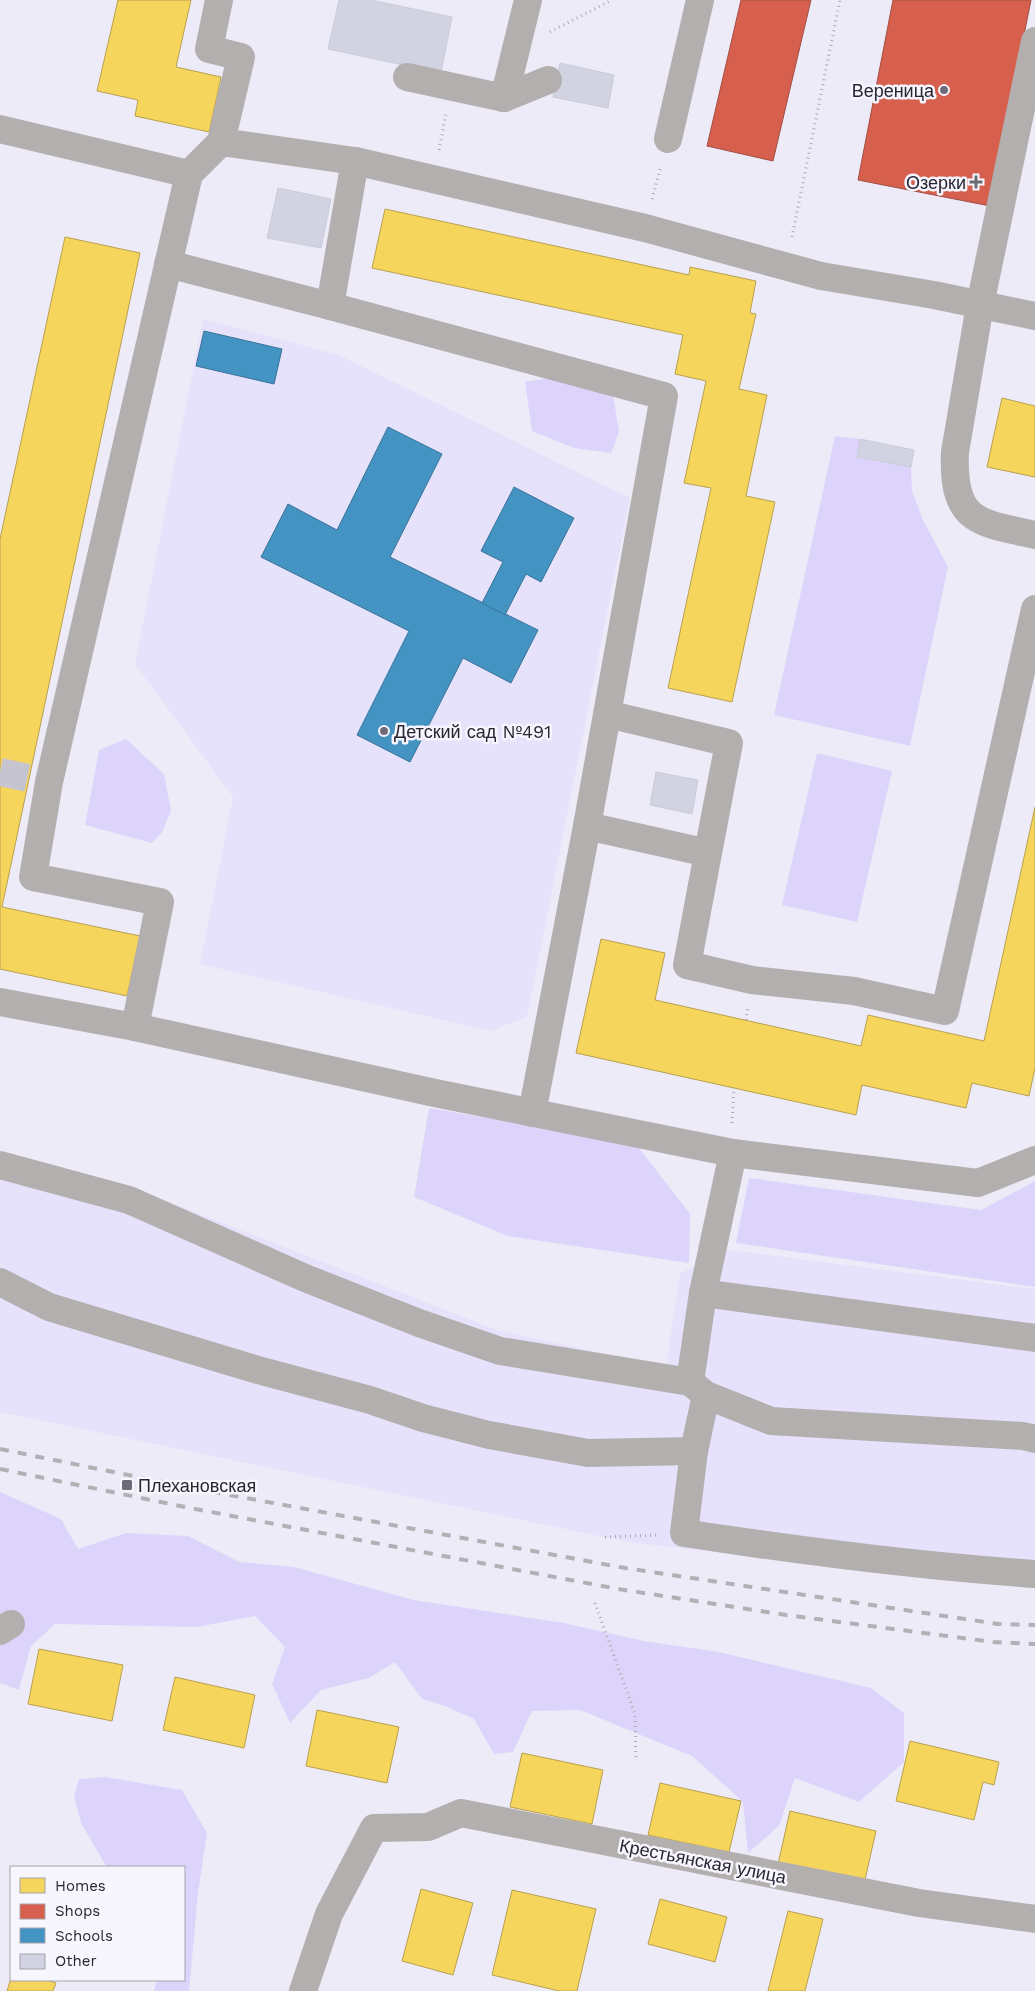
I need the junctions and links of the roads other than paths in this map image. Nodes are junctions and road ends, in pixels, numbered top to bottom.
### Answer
1 (220, 0) edge
2 (528, 0) edge
3 (700, 0) edge
4 (1035, 41) edge
5 (407, 77) dead end
6 (548, 80) dead end
7 (504, 98) junction
8 (0, 129) edge
9 (668, 139) road end
10 (222, 142) junction
11 (355, 161) junction
12 (189, 174) junction
13 (168, 264) junction
14 (980, 304) junction
15 (330, 306) junction
16 (1035, 316) edge
17 (1035, 535) edge
18 (1035, 610) edge
19 (607, 714) junction
20 (587, 826) junction
21 (708, 853) junction
22 (0, 1002) edge
23 (135, 1026) junction
24 (532, 1113) junction
25 (733, 1153) junction
26 (1035, 1160) edge
27 (0, 1165) edge
28 (0, 1282) edge
29 (703, 1293) junction
30 (1035, 1338) edge
31 (698, 1389) junction
32 (1035, 1439) edge
33 (694, 1451) junction
34 (1035, 1574) edge
35 (1035, 1919) edge
36 (303, 1991) edge

1 - 10 street
2 - 7 street
3 - 9 street
4 - 14 street
5 - 7 street
6 - 7 street
8 - 12 street
10 - 11 street
10 - 12 street
11 - 14 street
11 - 15 street
12 - 13 street
13 - 15 street
13 - 23 street
14 - 16 street
14 - 17 street
15 - 19 street
18 - 21 street
19 - 20 street
19 - 21 street
20 - 21 street
20 - 24 street
22 - 23 street
23 - 24 street
24 - 25 street
25 - 26 street
25 - 29 street
27 - 31 street
28 - 33 street
29 - 30 street
29 - 31 street
31 - 32 street
31 - 33 street
33 - 34 street
35 - 36 street, Крестьянская улица

